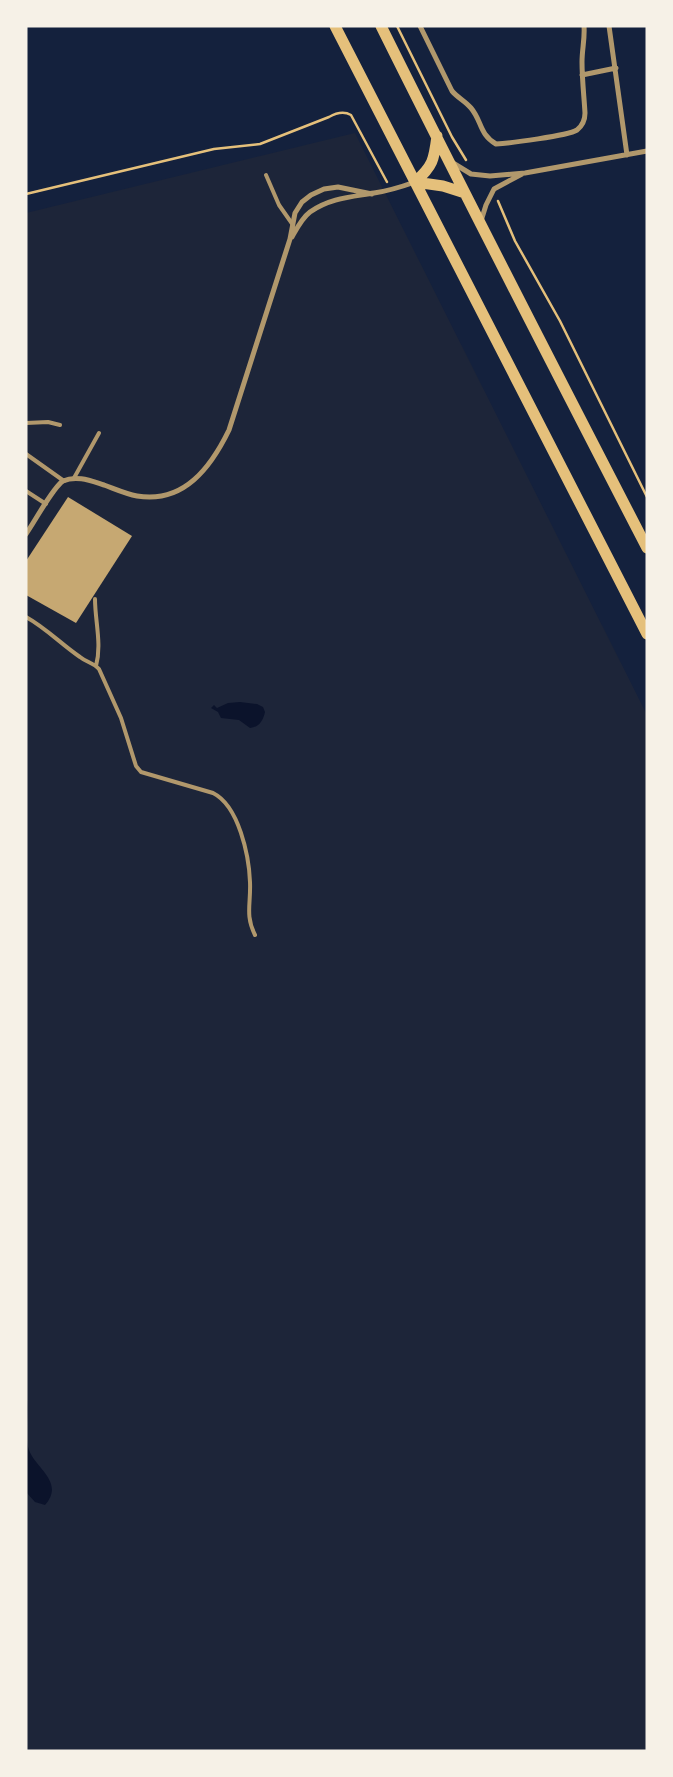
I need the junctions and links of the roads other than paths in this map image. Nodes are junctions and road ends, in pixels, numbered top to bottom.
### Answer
1 (335, 26) edge
2 (381, 26) edge
3 (420, 26) edge
4 (584, 26) edge
5 (608, 26) edge
6 (616, 68) junction
7 (582, 75) junction
8 (437, 135) junction
9 (647, 151) edge
10 (627, 155) junction
11 (448, 160) junction
12 (525, 173) junction
13 (266, 175) dead end
14 (415, 182) junction
15 (465, 193) junction
16 (372, 194) junction
17 (480, 224) junction
18 (293, 225) junction
19 (290, 239) junction
20 (26, 423) edge
21 (60, 425) dead end
22 (99, 433) dead end
23 (26, 454) edge
24 (74, 478) junction
25 (64, 481) junction
26 (26, 491) edge
27 (46, 504) junction
28 (27, 531) edge
29 (647, 548) edge
30 (94, 599) dead end
31 (26, 616) edge
32 (647, 634) edge
33 (96, 666) junction
34 (255, 935) dead end

1 - 14 main road
2 - 8 main road
3 - 7 street
4 - 7 street
5 - 6 street
6 - 7 street
6 - 10 street
8 - 11 main road
8 - 14 main road
9 - 10 street
10 - 12 street
11 - 12 street
11 - 15 main road
12 - 17 street
13 - 18 lane
14 - 15 main road
14 - 16 street
14 - 32 main road
15 - 17 main road
16 - 18 street
16 - 19 street
17 - 29 main road
18 - 19 street
19 - 24 street
20 - 21 lane
22 - 24 lane
23 - 25 lane
24 - 25 street
25 - 27 street
26 - 27 lane
27 - 28 street
30 - 33 lane
31 - 33 lane
33 - 34 lane

